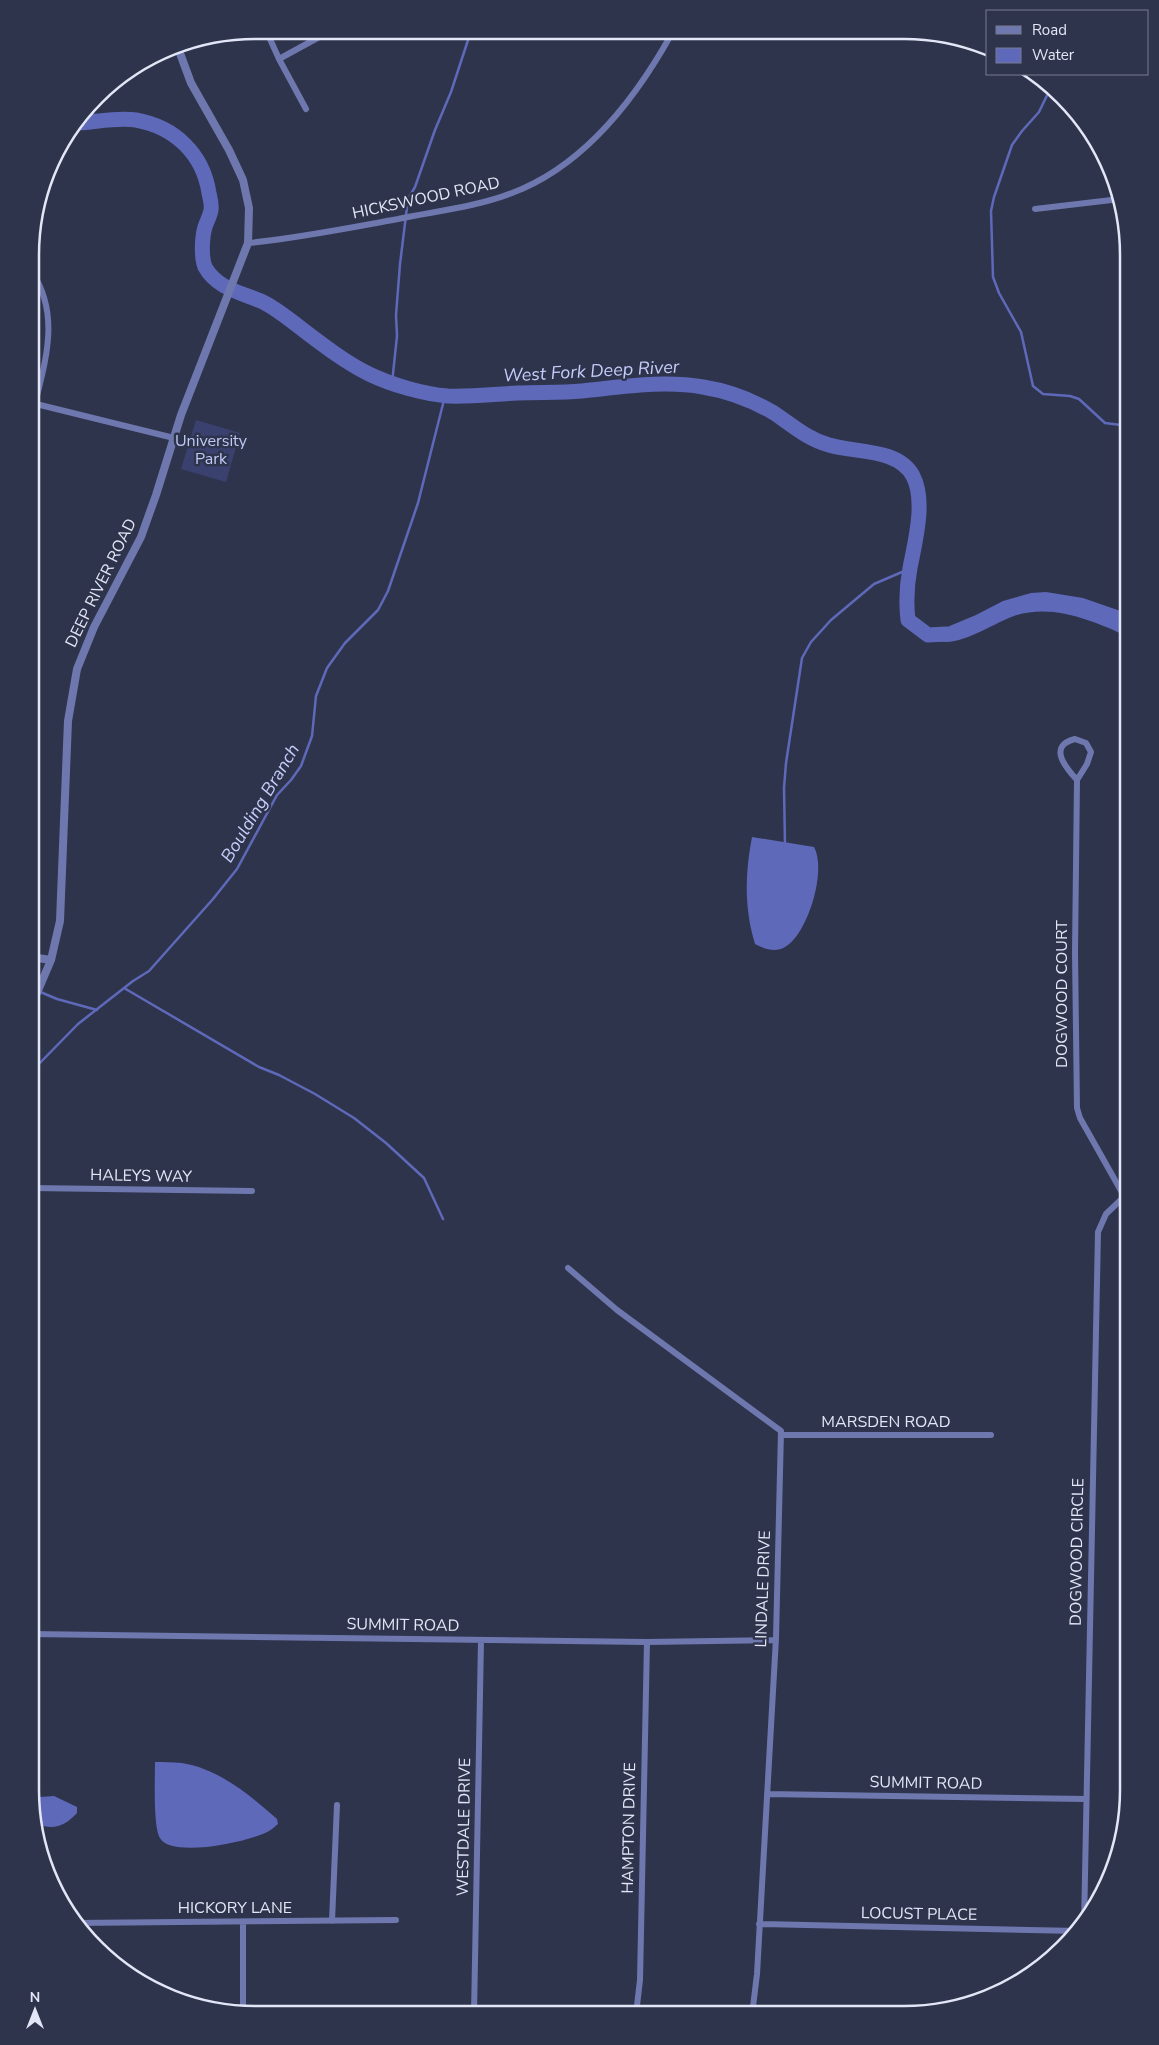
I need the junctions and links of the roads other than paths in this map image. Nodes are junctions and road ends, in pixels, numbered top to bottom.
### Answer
1 (270, 39) edge
2 (316, 39) edge
3 (668, 39) edge
4 (179, 52) edge
5 (279, 59) junction
6 (306, 109) dead end
7 (1113, 200) edge
8 (1035, 209) dead end
9 (248, 243) junction
10 (39, 285) edge
11 (39, 381) edge
12 (39, 405) edge
13 (174, 438) junction
14 (1077, 780) junction
15 (39, 958) edge
16 (51, 960) junction
17 (39, 990) edge
18 (1120, 1184) edge
19 (39, 1188) edge
20 (252, 1191) dead end
21 (1120, 1200) edge
22 (568, 1268) dead end
23 (781, 1435) junction
24 (991, 1436) dead end
25 (39, 1634) edge
26 (481, 1640) junction
27 (776, 1640) junction
28 (647, 1642) junction
29 (767, 1794) junction
30 (1086, 1799) junction
31 (337, 1805) dead end
32 (1084, 1910) edge
33 (396, 1920) dead end
34 (332, 1921) junction
35 (243, 1922) junction
36 (84, 1923) edge
37 (760, 1924) junction
38 (1069, 1931) edge
39 (243, 2006) edge
40 (474, 2006) edge
41 (637, 2006) edge
42 (753, 2006) edge

1 - 5 street
2 - 5 street
3 - 9 street, HICKSWOOD ROAD
4 - 9 street, DEEP RIVER ROAD
5 - 6 street
7 - 8 street
9 - 13 street, DEEP RIVER ROAD
10 - 11 street
12 - 13 street
13 - 16 street, DEEP RIVER ROAD
14 - 14 street, DOGWOOD COURT
14 - 18 street, DOGWOOD COURT
15 - 16 street
16 - 17 street, DEEP RIVER ROAD
19 - 20 street, HALEYS WAY
21 - 30 street, DOGWOOD CIRCLE
22 - 23 street
23 - 24 street, MARSDEN ROAD
23 - 27 street, LINDALE DRIVE
25 - 26 street, SUMMIT ROAD
26 - 28 street, SUMMIT ROAD
26 - 40 street, WESTDALE DRIVE
27 - 28 street, SUMMIT ROAD
27 - 29 street, LINDALE DRIVE
28 - 41 street, HAMPTON DRIVE
29 - 30 street, SUMMIT ROAD
29 - 37 street, LINDALE DRIVE
30 - 32 street, DOGWOOD CIRCLE
31 - 34 street
33 - 34 street, HICKORY LANE
34 - 35 street, HICKORY LANE
35 - 36 street, HICKORY LANE
35 - 39 street
37 - 38 street, LOCUST PLACE
37 - 42 street, LINDALE DRIVE

